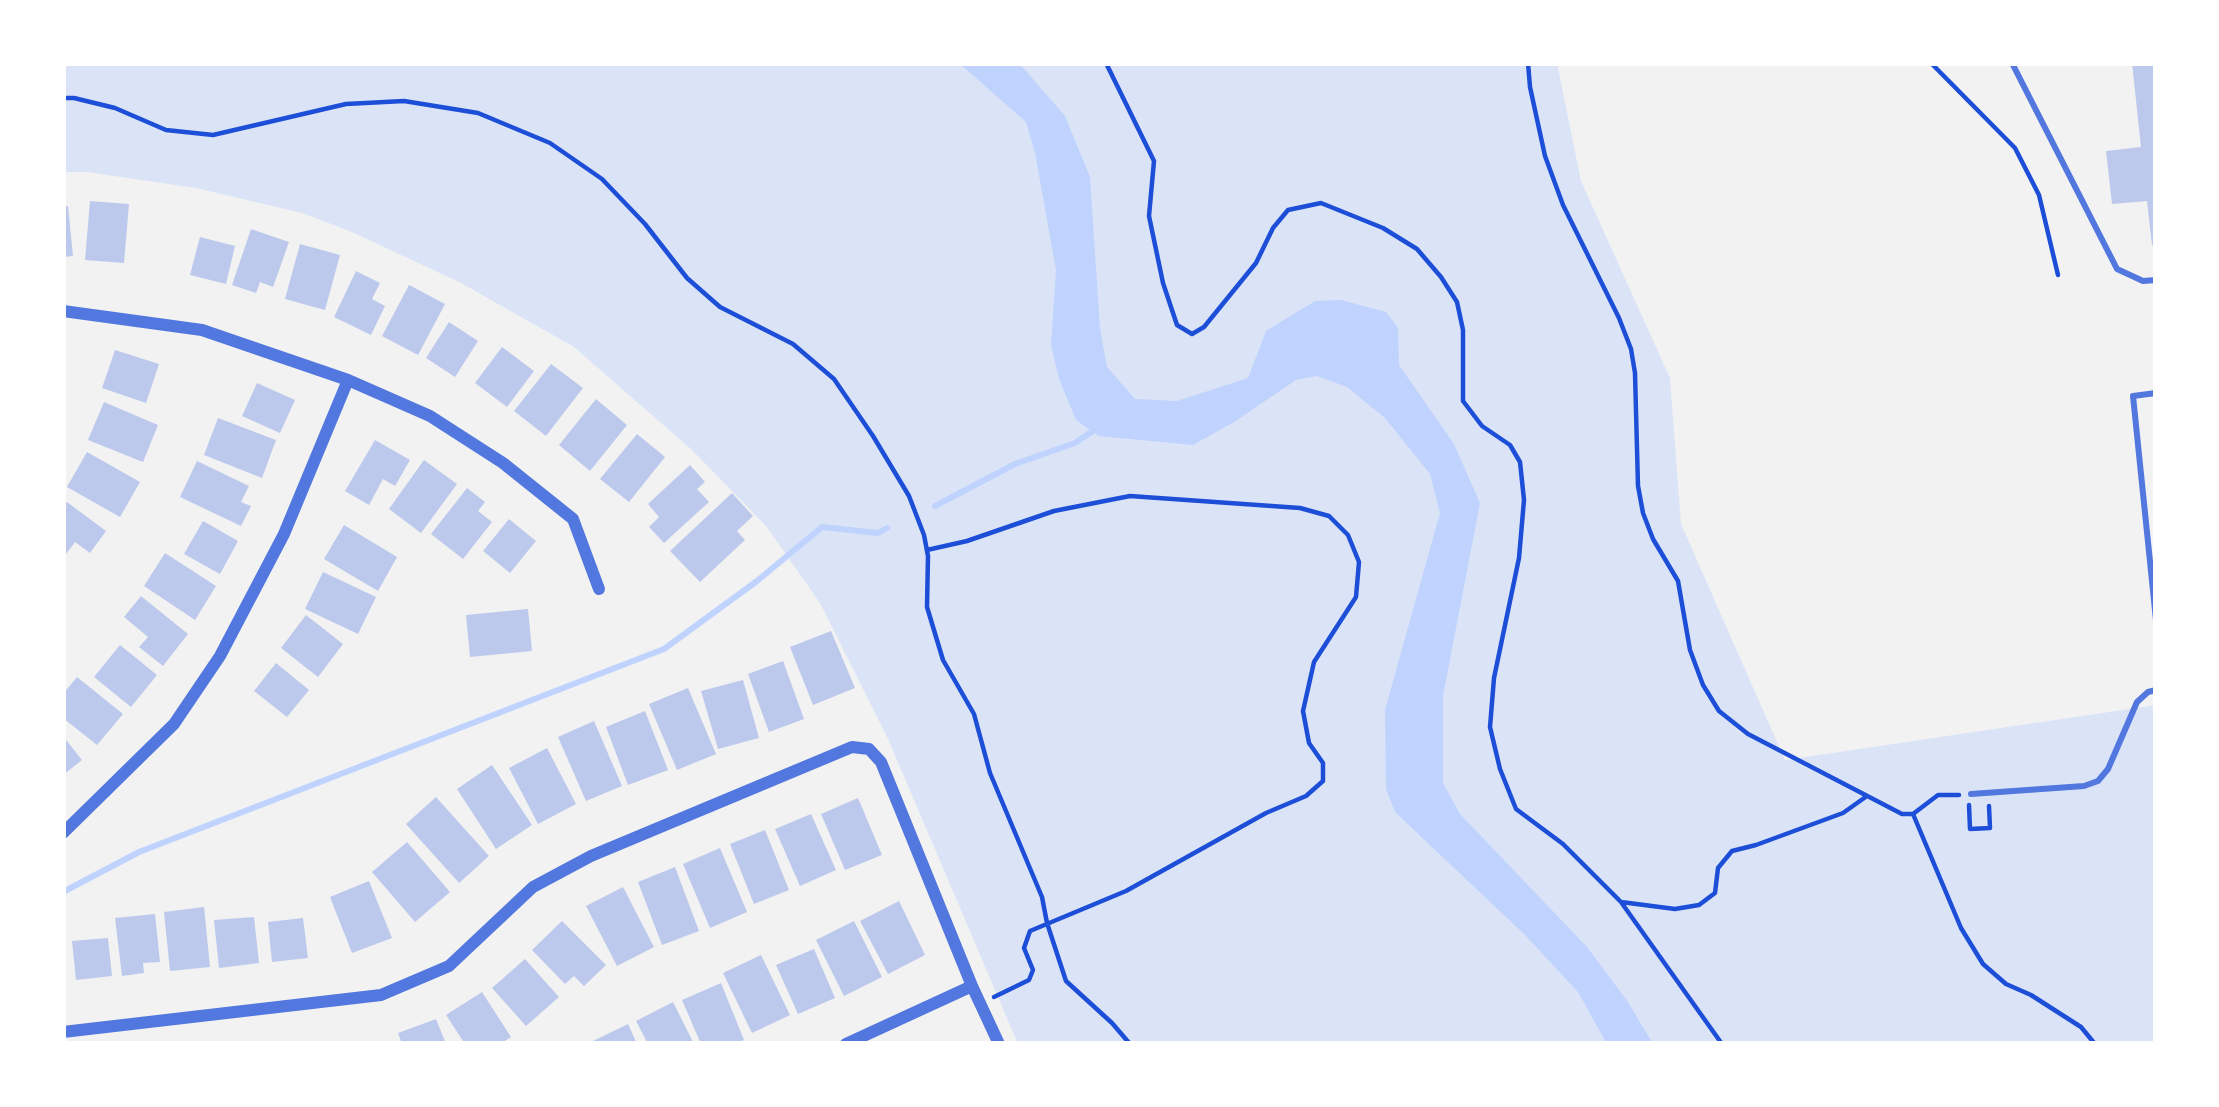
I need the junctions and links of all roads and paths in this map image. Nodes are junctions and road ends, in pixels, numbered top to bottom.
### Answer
1 (1106, 63) edge
2 (1528, 63) edge
3 (1930, 63) edge
4 (2012, 63) edge
5 (63, 98) edge
6 (2058, 275) dead end
7 (2156, 280) edge
8 (65, 311) edge
9 (63, 328) edge
10 (348, 380) junction
11 (2156, 393) edge
12 (927, 550) junction
13 (598, 589) dead end
14 (2156, 620) edge
15 (2156, 689) edge
16 (1969, 794) junction
17 (1868, 796) junction
18 (1989, 806) dead end
19 (1913, 814) junction
20 (63, 833) edge
21 (1621, 902) junction
22 (1047, 923) junction
23 (972, 986) junction
24 (994, 997) dead end
25 (63, 1032) edge
26 (846, 1044) edge
27 (999, 1044) edge
28 (1130, 1044) edge
29 (1722, 1044) edge
30 (2095, 1044) edge

1 - 21 path
2 - 17 path
3 - 6 path
4 - 7 lane
5 - 12 path
8 - 9 street
8 - 10 street
10 - 13 street
10 - 20 street
11 - 14 lane
12 - 22 path
12 - 22 path
15 - 16 lane
16 - 18 path
16 - 19 path
17 - 19 path
17 - 21 path
19 - 30 path
21 - 29 path
22 - 24 path
22 - 28 path
23 - 25 street
23 - 26 street
23 - 27 street

